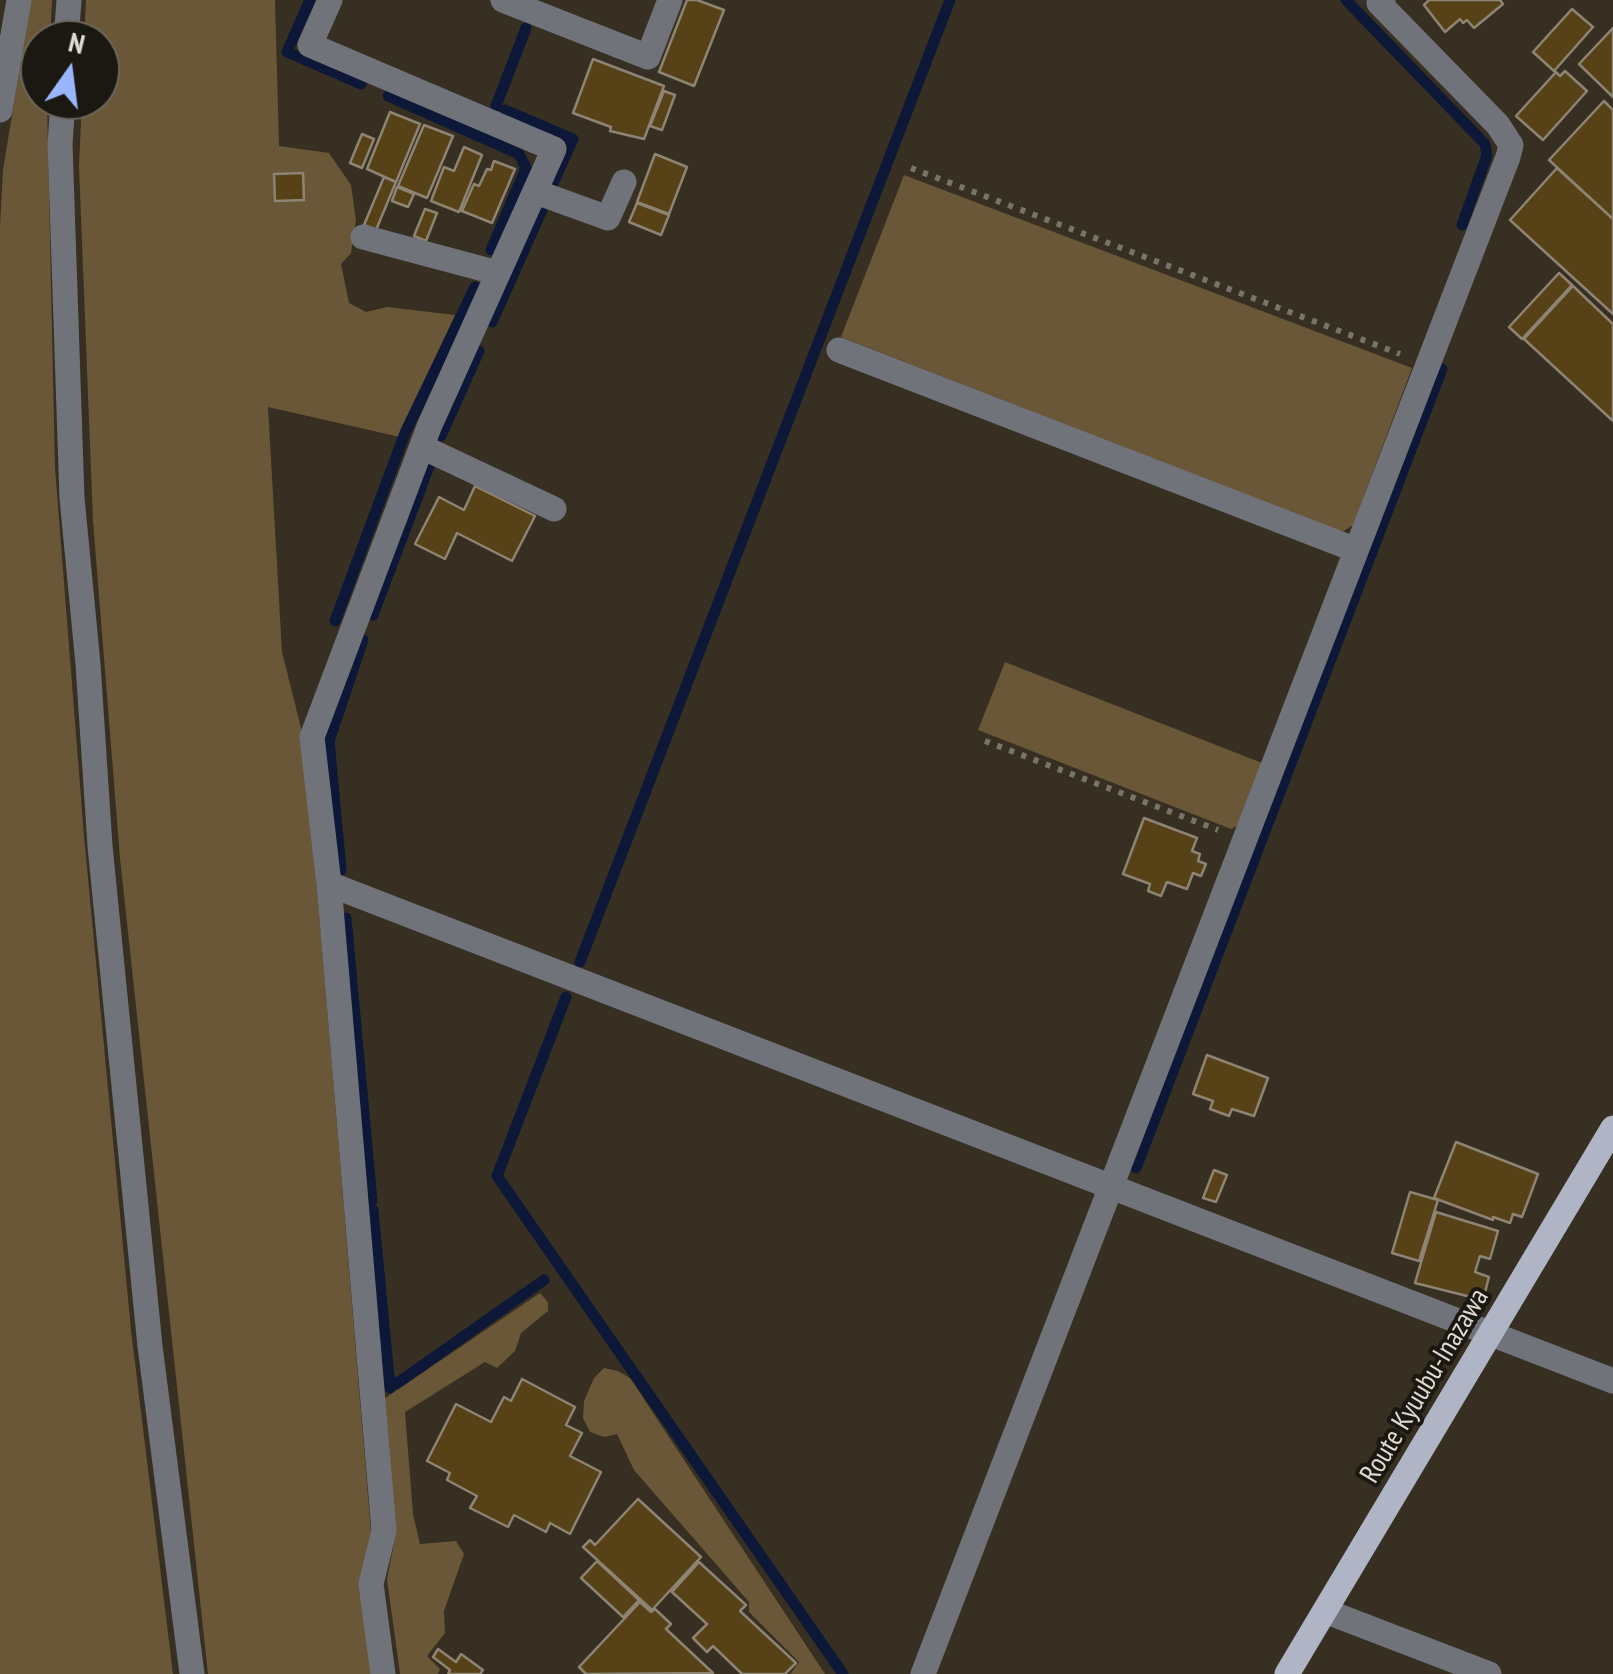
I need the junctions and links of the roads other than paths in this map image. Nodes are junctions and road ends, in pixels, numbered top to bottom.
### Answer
1 (19, 0) edge
2 (330, 0) edge
3 (503, 0) edge
4 (670, 0) edge
5 (1383, 0) edge
6 (0, 110) edge
7 (61, 120) edge
8 (624, 182) dead end
9 (536, 192) junction
10 (363, 237) dead end
11 (498, 273) junction
12 (840, 350) dead end
13 (422, 447) junction
14 (554, 509) dead end
15 (1356, 550) junction
16 (329, 884) junction
17 (1613, 1128) edge
18 (1111, 1187) junction
19 (1491, 1334) junction
20 (1613, 1381) edge
21 (1325, 1612) junction
22 (192, 1674) edge
23 (383, 1674) edge
24 (924, 1674) edge
25 (1288, 1674) edge
26 (1489, 1674) edge

1 - 6 street
2 - 9 street
3 - 4 street
5 - 15 street
7 - 22 street
8 - 9 street
9 - 11 street
10 - 11 street
11 - 13 street
12 - 15 street
13 - 14 street
13 - 16 street
15 - 18 street
16 - 18 street
16 - 23 street
17 - 19 main road, Route Kyuubu-Inazawa
18 - 19 street
18 - 24 street
19 - 20 street
19 - 21 main road, Route Kyuubu-Inazawa
21 - 25 main road, Route Kyuubu-Inazawa
21 - 26 street

